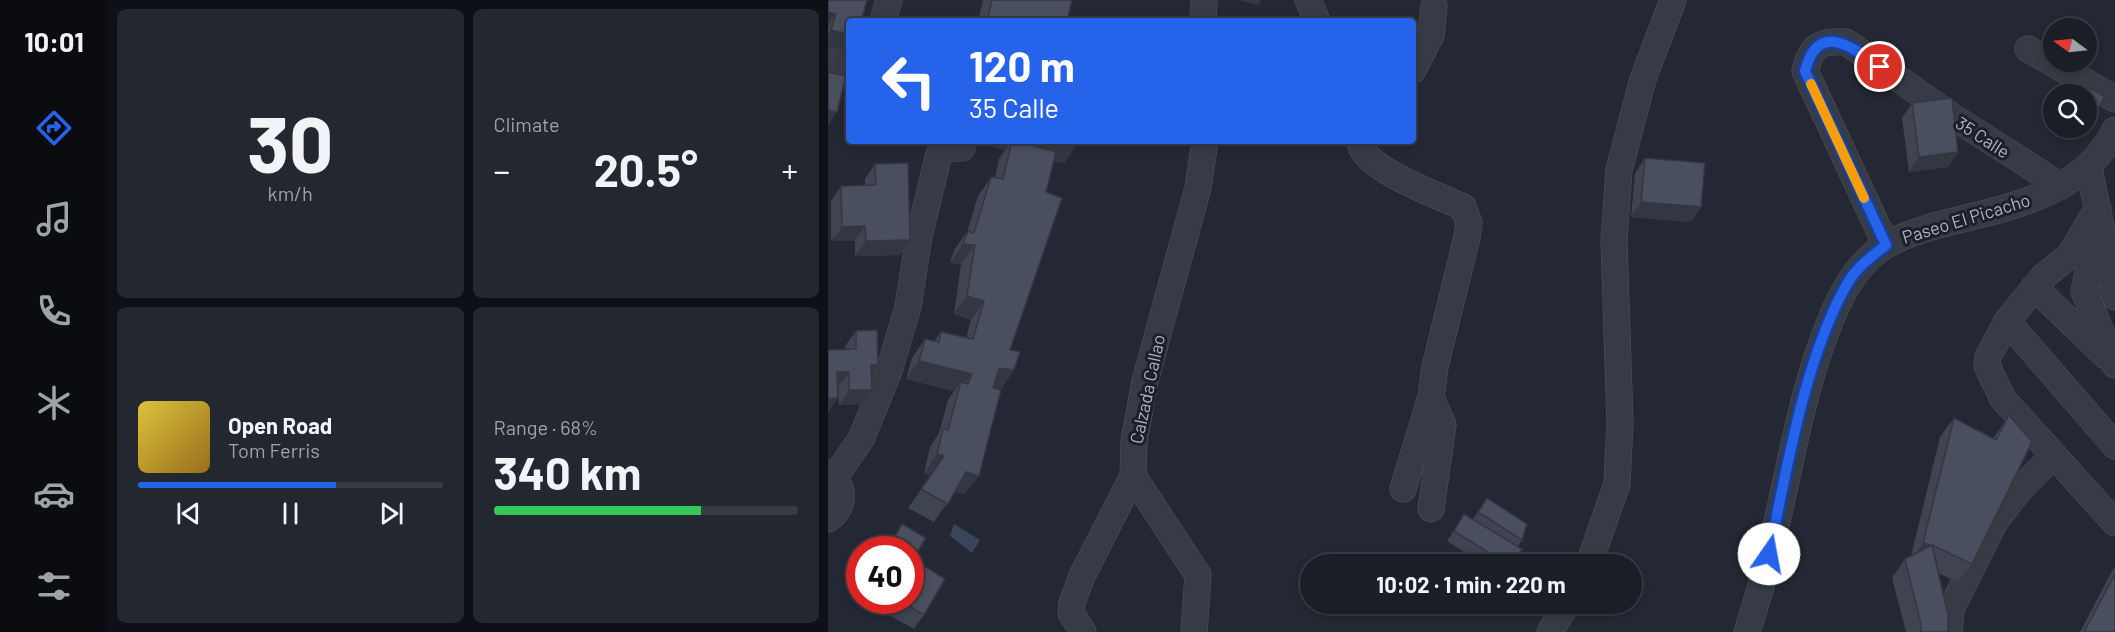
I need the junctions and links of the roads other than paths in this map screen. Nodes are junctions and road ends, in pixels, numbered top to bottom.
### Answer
1 (889, 0) edge
2 (1204, 0) edge
3 (1308, 0) edge
4 (1673, 0) edge
5 (1437, 3) edge
6 (884, 18) edge
7 (1203, 18) edge
8 (1316, 18) edge
9 (1416, 27) edge
10 (2028, 49) dead end
11 (828, 61) edge
12 (846, 63) edge
13 (1416, 64) edge
14 (2115, 99) edge
15 (2115, 130) edge
16 (1205, 144) edge
17 (1220, 144) edge
18 (1360, 144) edge
19 (962, 148) dead end
20 (1202, 166) junction
21 (2089, 168) junction
22 (2061, 186) junction
23 (2098, 208) junction
24 (2101, 237) junction
25 (1886, 245) junction
26 (2034, 287) junction
27 (2115, 297) edge
28 (2007, 321) junction
29 (2114, 364) edge
30 (1431, 397) junction
31 (2115, 446) edge
32 (2054, 455) junction
33 (831, 476) edge
34 (1133, 476) junction
35 (1403, 489) dead end
36 (1431, 509) dead end
37 (828, 519) edge
38 (2115, 523) edge
39 (1592, 554) edge
40 (1561, 614) edge
41 (1083, 632) edge
42 (1194, 632) edge
43 (1550, 632) edge
44 (1747, 632) edge
45 (1949, 632) edge

1 - 6 street
2 - 7 street
3 - 8 street
4 - 39 street
5 - 9 street
5 - 13 street
10 - 14 street
11 - 12 street
15 - 21 street, Paseo El Picacho
16 - 20 street
17 - 20 street, Calzada Callao
18 - 30 street
19 - 33 street
20 - 34 street, Calzada Callao
21 - 22 street, Paseo El Picacho
21 - 23 street
22 - 25 street, Paseo El Picacho
22 - 25 street, 35 Calle
23 - 24 street
23 - 26 street
24 - 27 street
24 - 29 street
25 - 44 street, Paseo El Picacho
26 - 28 street
26 - 29 street
28 - 31 street
28 - 32 street
30 - 35 street
30 - 36 street
32 - 38 street
32 - 45 street
33 - 37 street
34 - 41 street, Calzada Callao
34 - 42 street
40 - 43 street

